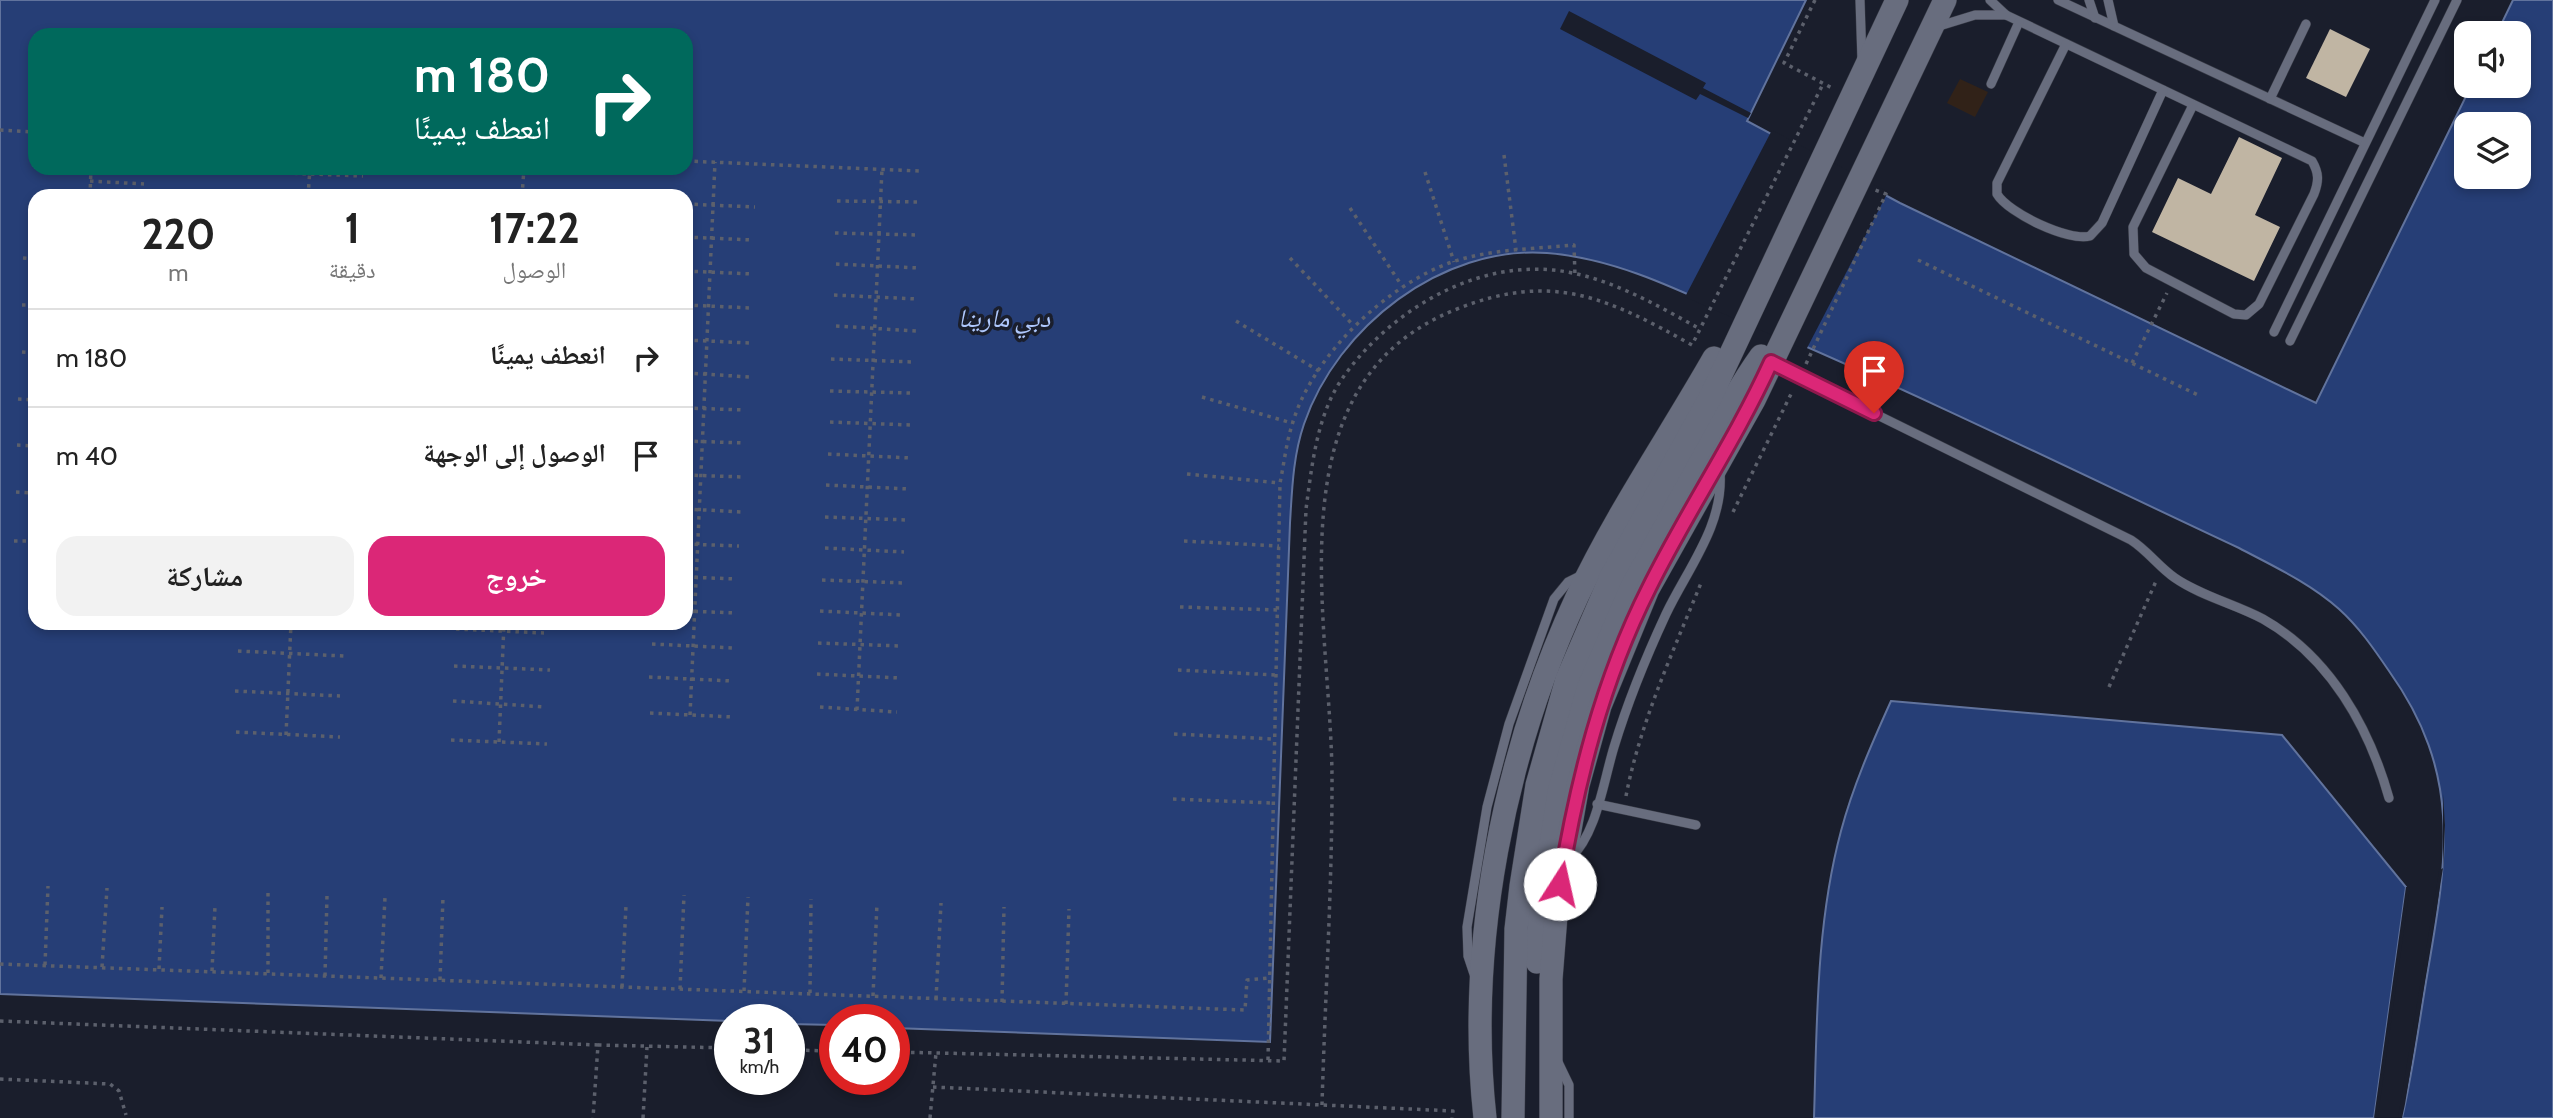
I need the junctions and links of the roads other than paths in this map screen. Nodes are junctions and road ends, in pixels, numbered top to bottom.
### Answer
1 (1860, 0) edge
2 (1897, 0) edge
3 (1945, 0) edge
4 (1990, 0) edge
5 (2058, 0) edge
6 (2089, 0) edge
7 (2108, 0) edge
8 (2435, 0) edge
9 (2458, 0) edge
10 (2006, 15) junction
11 (2095, 18) junction
12 (2019, 22) junction
13 (2306, 24) dead end
14 (2114, 26) junction
15 (1932, 29) junction
16 (2066, 44) junction
17 (1863, 69) junction
18 (1991, 83) dead end
19 (2163, 90) junction
20 (2270, 99) junction
21 (2193, 105) junction
22 (2365, 143) junction
23 (1742, 324) junction
24 (2274, 332) dead end
25 (1781, 338) junction
26 (2290, 341) dead end
27 (1771, 362) junction
28 (1719, 463) junction
29 (2389, 798) dead end
30 (1597, 804) junction
31 (1696, 825) dead end
32 (1563, 865) junction
33 (1525, 1003) junction
34 (1550, 1055) junction
35 (1485, 1118) edge
36 (1513, 1118) edge
37 (1536, 1118) edge
38 (1550, 1118) edge
39 (1569, 1118) edge

1 - 17 lane
2 - 17 street
3 - 15 street
4 - 10 lane
5 - 11 lane
6 - 11 lane
7 - 14 lane
8 - 22 lane
9 - 26 lane
10 - 12 lane
10 - 15 lane
11 - 14 lane
12 - 16 lane
12 - 18 lane
13 - 20 lane
14 - 20 lane
15 - 25 street
16 - 19 lane
16 - 19 lane
17 - 23 street
19 - 21 lane
20 - 22 lane
21 - 21 lane
22 - 24 lane
23 - 33 street
23 - 35 street
25 - 27 street
25 - 33 street
27 - 28 street
27 - 29 lane
28 - 30 lane
28 - 32 street
30 - 31 lane
30 - 32 lane
32 - 34 street
33 - 36 street
33 - 37 street
34 - 38 street
34 - 39 lane

